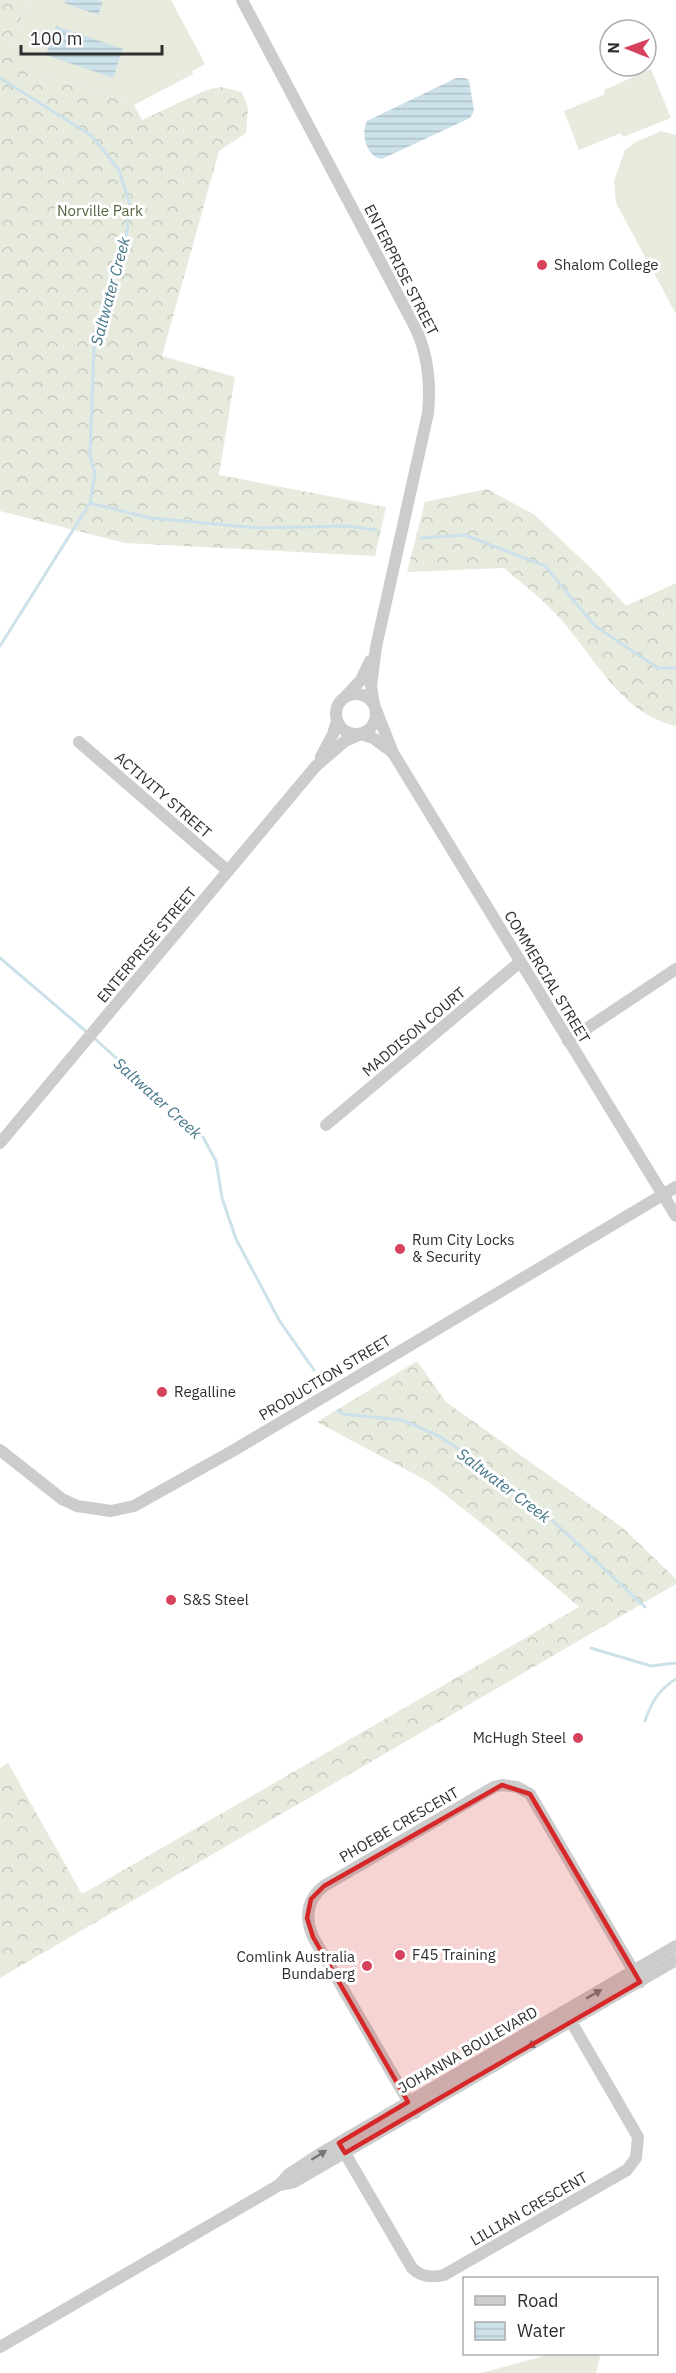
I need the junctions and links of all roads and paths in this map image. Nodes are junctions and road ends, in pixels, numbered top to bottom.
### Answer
1 (242, 0) edge
2 (376, 647) junction
3 (346, 697) junction
4 (375, 708) junction
5 (337, 721) junction
6 (360, 734) junction
7 (79, 742) dead end
8 (393, 753) junction
9 (316, 766) junction
10 (228, 871) junction
11 (520, 962) junction
12 (676, 969) edge
13 (568, 1041) junction
14 (326, 1125) dead end
15 (0, 1143) edge
16 (676, 1187) edge
17 (663, 1195) junction
18 (676, 1216) edge
19 (0, 1449) edge
20 (676, 1946) edge
21 (676, 1960) edge
22 (637, 1976) junction
23 (568, 2016) junction
24 (412, 2107) junction
25 (342, 2148) junction
26 (0, 2347) edge

1 - 2 street, ENTERPRISE STREET
2 - 3 street, ENTERPRISE STREET
2 - 4 street, ENTERPRISE STREET
3 - 4 street
3 - 5 street
4 - 6 street
4 - 8 street, COMMERCIAL STREET
5 - 6 street
5 - 9 street, ENTERPRISE STREET
6 - 8 street, COMMERCIAL STREET
6 - 9 street, ENTERPRISE STREET
7 - 10 street, ACTIVITY STREET
8 - 11 street, COMMERCIAL STREET
9 - 10 street, ENTERPRISE STREET
10 - 15 street, ENTERPRISE STREET
11 - 13 street, COMMERCIAL STREET
11 - 14 street, MADDISON COURT
12 - 13 street
13 - 17 street, COMMERCIAL STREET
16 - 17 street, PRODUCTION STREET
17 - 18 street, COMMERCIAL STREET
17 - 19 street, PRODUCTION STREET
20 - 22 street, JOHANNA BOULEVARD
21 - 22 street, JOHANNA BOULEVARD
22 - 23 street, JOHANNA BOULEVARD
22 - 24 street, PHOEBE CRESCENT
23 - 24 street, JOHANNA BOULEVARD
23 - 25 street, LILLIAN CRESCENT
24 - 25 street, JOHANNA BOULEVARD
25 - 26 street, JOHANNA BOULEVARD

